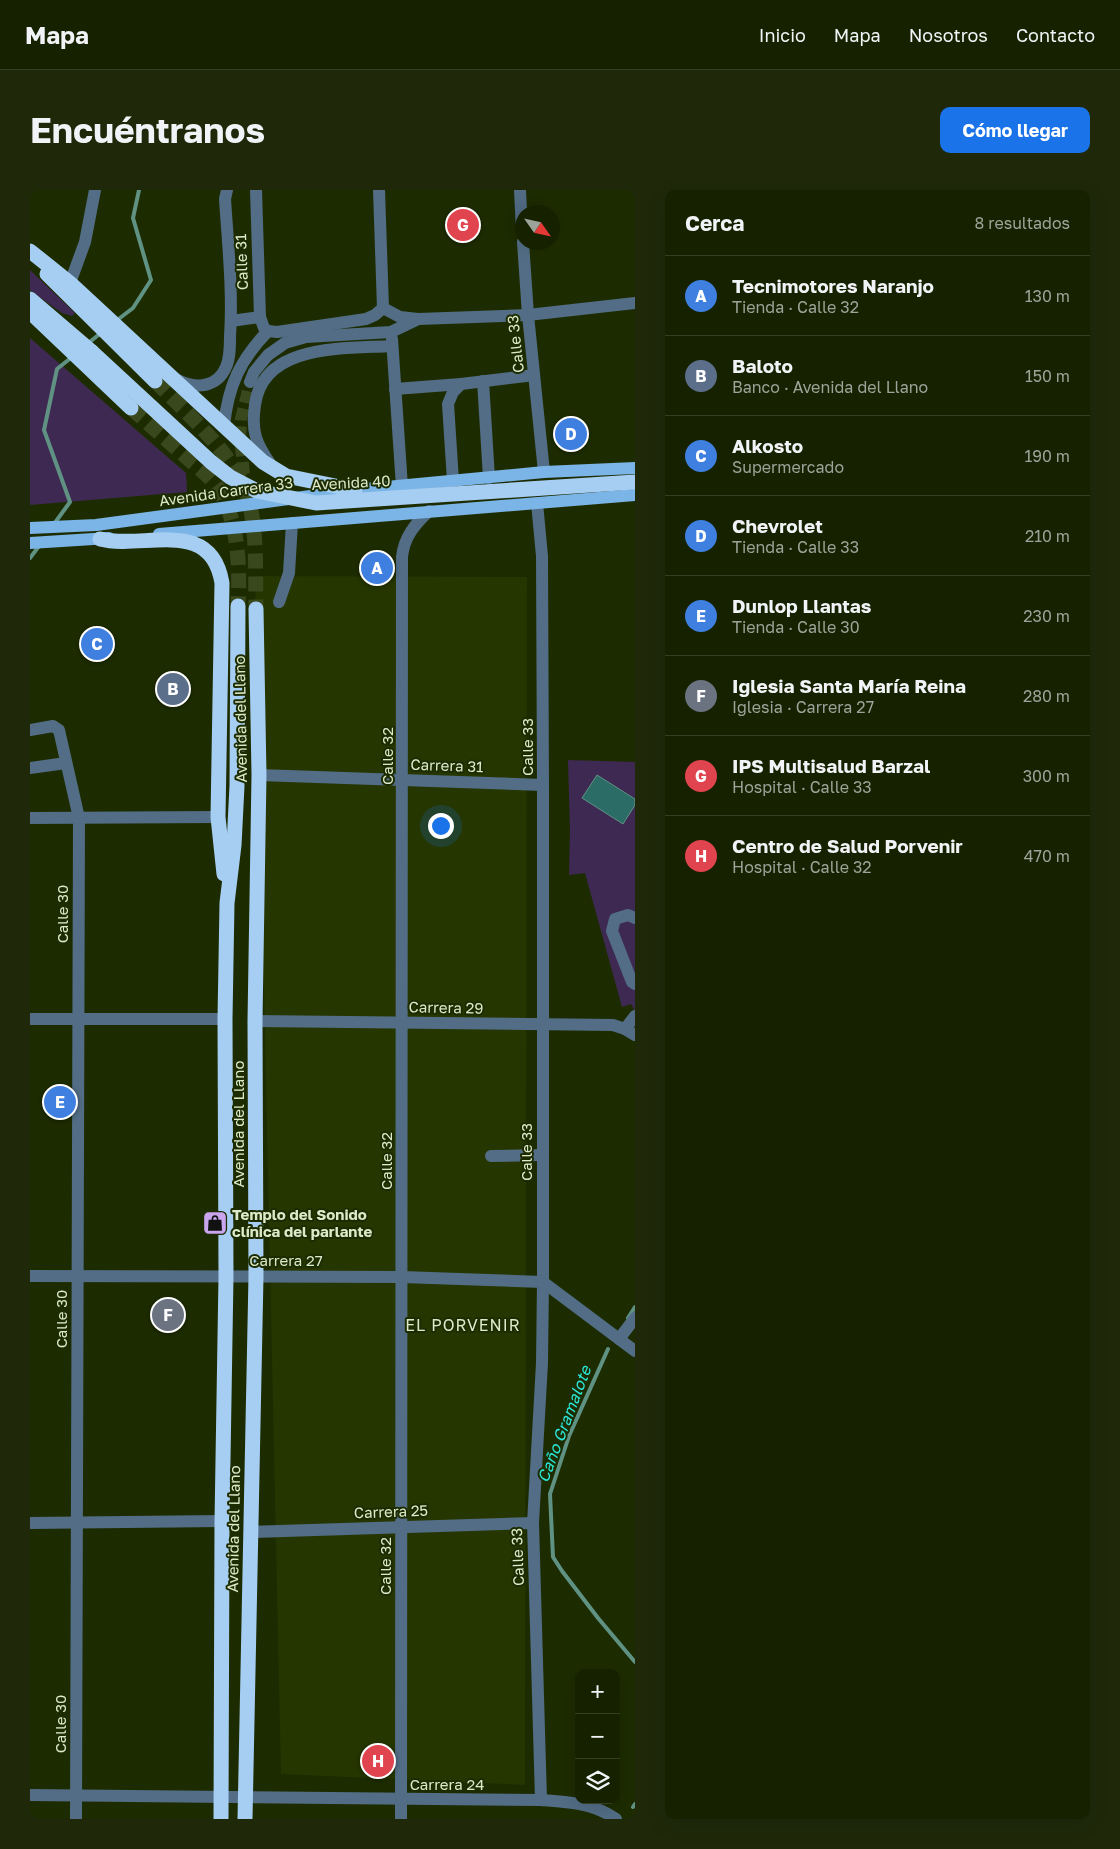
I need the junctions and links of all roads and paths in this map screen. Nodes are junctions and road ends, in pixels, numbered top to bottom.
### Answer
1 (95, 190) edge
2 (227, 190) edge
3 (256, 190) edge
4 (379, 190) edge
5 (520, 190) edge
6 (521, 205) edge
7 (524, 250) edge
8 (30, 251) edge
9 (30, 257) edge
10 (70, 283) junction
11 (30, 299) edge
12 (635, 303) edge
13 (383, 308) junction
14 (30, 312) edge
15 (528, 315) junction
16 (98, 317) junction
17 (260, 317) junction
18 (418, 319) junction
19 (231, 321) junction
20 (268, 331) junction
21 (391, 332) junction
22 (73, 343) junction
23 (126, 343) junction
24 (392, 346) junction
25 (89, 358) junction
26 (534, 375) junction
27 (171, 377) junction
28 (155, 381) tunnel mouth
29 (483, 381) junction
30 (250, 382) tunnel mouth
31 (461, 384) junction
32 (395, 389) junction
33 (131, 408) tunnel mouth
34 (224, 426) junction
35 (635, 468) edge
36 (274, 470) junction
37 (544, 472) junction
38 (489, 478) junction
39 (453, 481) junction
40 (635, 482) edge
41 (402, 486) junction
42 (355, 490) junction
43 (635, 495) edge
44 (289, 499) junction
45 (538, 503) junction
46 (429, 511) junction
47 (292, 523) junction
48 (36, 528) edge
49 (100, 539) junction
50 (31, 543) edge
51 (279, 602) dead end
52 (238, 606) tunnel mouth
53 (256, 609) tunnel mouth
54 (30, 730) edge
55 (66, 763) junction
56 (30, 768) edge
57 (259, 775) junction
58 (403, 780) junction
59 (543, 785) junction
60 (30, 818) edge
61 (79, 818) junction
62 (218, 818) junction
63 (227, 903) junction
64 (635, 918) edge
65 (635, 984) edge
66 (635, 1016) edge
67 (30, 1019) edge
68 (78, 1019) junction
69 (225, 1019) junction
70 (254, 1021) junction
71 (402, 1022) junction
72 (543, 1024) junction
73 (630, 1032) edge
74 (491, 1156) dead end
75 (542, 1156) junction
76 (30, 1276) edge
77 (78, 1276) junction
78 (226, 1276) junction
79 (256, 1276) junction
80 (402, 1277) junction
81 (543, 1282) junction
82 (635, 1318) edge
83 (619, 1339) junction
84 (635, 1351) edge
85 (222, 1521) junction
86 (77, 1523) junction
87 (532, 1523) junction
88 (30, 1524) edge
89 (401, 1527) junction
90 (250, 1532) junction
91 (30, 1795) edge
92 (76, 1795) junction
93 (221, 1796) junction
94 (245, 1796) junction
95 (402, 1800) junction
96 (541, 1800) junction
97 (76, 1819) edge
98 (221, 1819) edge
99 (246, 1819) edge
100 (401, 1819) edge
101 (616, 1819) edge

1 - 10 street
2 - 19 street, Calle 31
3 - 17 street, Calle 31
4 - 13 street
5 - 6 street
7 - 15 street, Calle 33
8 - 10 highway
9 - 16 highway
10 - 16 highway
11 - 22 highway
12 - 15 street
13 - 18 street
13 - 20 street
14 - 22 highway
15 - 18 street
15 - 26 street, Calle 33
16 - 23 highway
17 - 19 street
17 - 20 street, Calle 31
18 - 21 street
19 - 27 street, Calle 31
20 - 34 street
21 - 24 street
21 - 30 street
22 - 25 highway
23 - 27 highway
23 - 28 highway
24 - 32 street
24 - 36 street
25 - 33 highway
25 - 44 highway, Avenida 40, bridge
26 - 29 street
26 - 37 street, Calle 33
27 - 34 highway
29 - 31 street
29 - 38 street
31 - 32 street
31 - 39 street
32 - 41 street
34 - 36 highway
35 - 37 main road, Avenida Carrera 33
36 - 42 highway
37 - 38 main road, Avenida Carrera 33
38 - 39 main road, Avenida Carrera 33
39 - 41 main road, Avenida Carrera 33
40 - 44 highway, Avenida 40, bridge
41 - 42 main road, Avenida Carrera 33
42 - 44 main road, Avenida Carrera 33
43 - 45 main road
44 - 48 main road, Avenida Carrera 33
45 - 46 main road
45 - 59 street, Calle 33
46 - 47 main road
46 - 58 street, Calle 32
47 - 49 main road
47 - 51 street
49 - 50 main road
49 - 62 highway
52 - 63 highway, Avenida del Llano
53 - 57 highway, Avenida del Llano
54 - 55 street, Calle 30
55 - 56 street
55 - 61 street, Calle 30
57 - 58 street, Carrera 31
57 - 70 highway, Avenida del Llano
58 - 59 street, Carrera 31
58 - 71 street, Calle 32
59 - 72 street, Calle 33
60 - 61 street
61 - 62 street
61 - 68 street, Calle 30
62 - 63 highway
63 - 69 highway, Avenida del Llano
64 - 65 street
66 - 73 street
67 - 68 street
68 - 69 street
68 - 77 street, Calle 30
69 - 78 highway, Avenida del Llano
70 - 71 street, Carrera 29
70 - 79 highway, Avenida del Llano
71 - 72 street, Carrera 29
71 - 80 street, Calle 32
72 - 73 street, Carrera 29
72 - 75 street, Calle 33
74 - 75 street
75 - 81 street, Calle 33
76 - 77 street, Carrera 27
77 - 78 street, Carrera 27
77 - 86 street, Calle 30
78 - 79 street, Carrera 27
78 - 85 highway, Avenida del Llano
79 - 80 street, Carrera 27
79 - 90 highway, Avenida del Llano
80 - 81 street, Carrera 27
80 - 89 street, Calle 32
81 - 83 street
81 - 87 street, Calle 33
82 - 83 street
83 - 84 street
85 - 86 street
85 - 93 highway, Avenida del Llano
86 - 88 street
86 - 92 street, Calle 30
87 - 89 street, Carrera 25
87 - 96 street, Calle 33
89 - 90 street, Carrera 25
89 - 95 street, Calle 32
90 - 94 highway, Avenida del Llano
91 - 92 street
92 - 93 street
92 - 97 street, Calle 30
93 - 94 street
93 - 98 highway
94 - 95 street, Carrera 24
94 - 99 highway, Avenida del Llano
95 - 96 street, Carrera 24
95 - 100 street, Calle 32
96 - 101 street, Carrera 24

